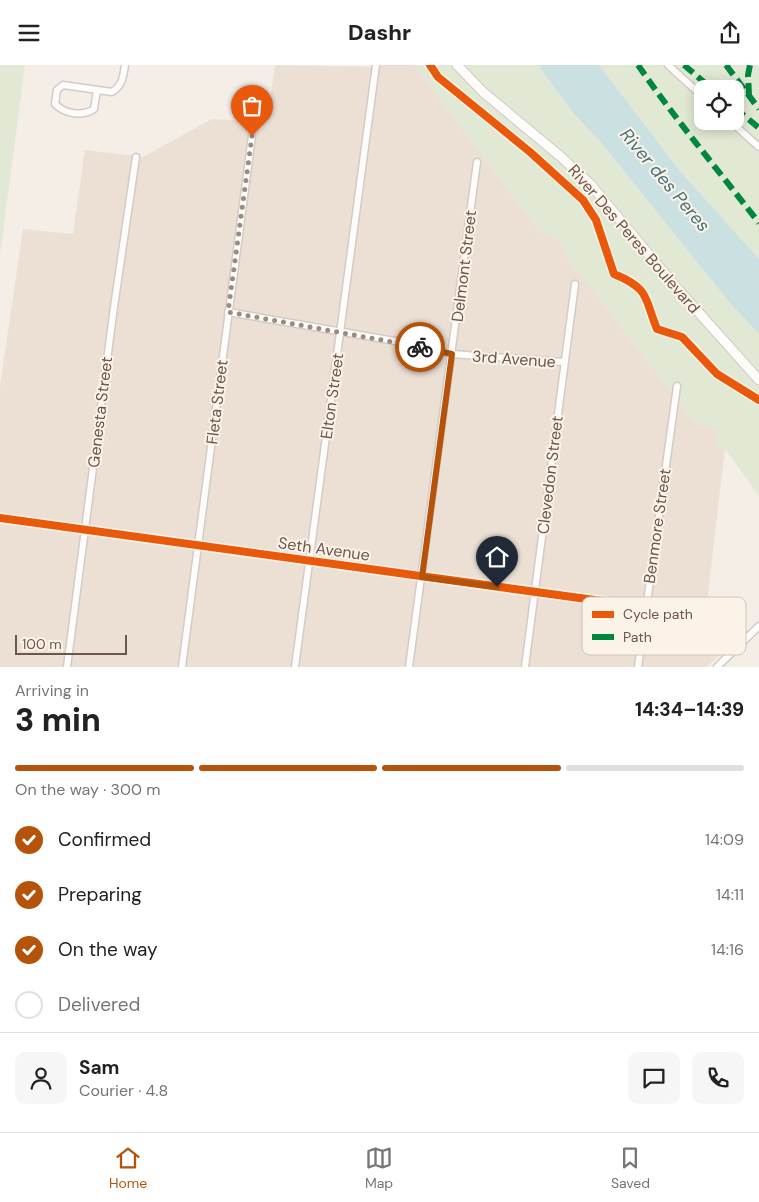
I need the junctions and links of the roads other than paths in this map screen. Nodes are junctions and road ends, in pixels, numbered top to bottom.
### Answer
1 (125, 65) edge
2 (376, 65) edge
3 (458, 65) edge
4 (668, 65) edge
5 (694, 89) edge
6 (96, 90) junction
7 (740, 130) edge
8 (252, 136) dead end
9 (759, 147) edge
10 (136, 157) dead end
11 (477, 161) dead end
12 (574, 284) dead end
13 (228, 312) junction
14 (341, 332) junction
15 (452, 354) junction
16 (564, 362) junction
17 (759, 380) edge
18 (677, 386) dead end
19 (0, 518) edge
20 (85, 530) junction
21 (198, 545) junction
22 (309, 561) junction
23 (422, 577) junction
24 (535, 592) junction
25 (646, 597) edge
26 (582, 598) edge
27 (759, 626) edge
28 (746, 639) edge
29 (729, 655) edge
30 (67, 667) edge
31 (182, 667) edge
32 (295, 667) edge
33 (410, 667) edge
34 (525, 667) edge
35 (717, 667) edge

1 - 6 street
2 - 14 street, Elton Street
3 - 17 main road, River Des Peres Boulevard
4 - 5 street
6 - 6 street
7 - 9 street
8 - 13 street, Fleta Street
10 - 20 street, Genesta Street
11 - 15 street, Delmont Street
12 - 16 street, Clevedon Street
13 - 14 street, 3rd Avenue
13 - 21 street, Fleta Street
14 - 15 street, 3rd Avenue
14 - 22 street, Elton Street
15 - 16 street, 3rd Avenue
15 - 23 street, Delmont Street
16 - 24 street, Clevedon Street
18 - 25 street, Benmore Street
19 - 20 street, Seth Avenue
20 - 21 street, Seth Avenue
20 - 30 street, Genesta Street
21 - 22 street, Seth Avenue
21 - 31 street, Fleta Street
22 - 23 street, Seth Avenue
22 - 32 street, Elton Street
23 - 24 street, Seth Avenue
23 - 33 street, Delmont Street
24 - 26 street, Seth Avenue
24 - 34 street, Clevedon Street
27 - 28 street
29 - 35 street

